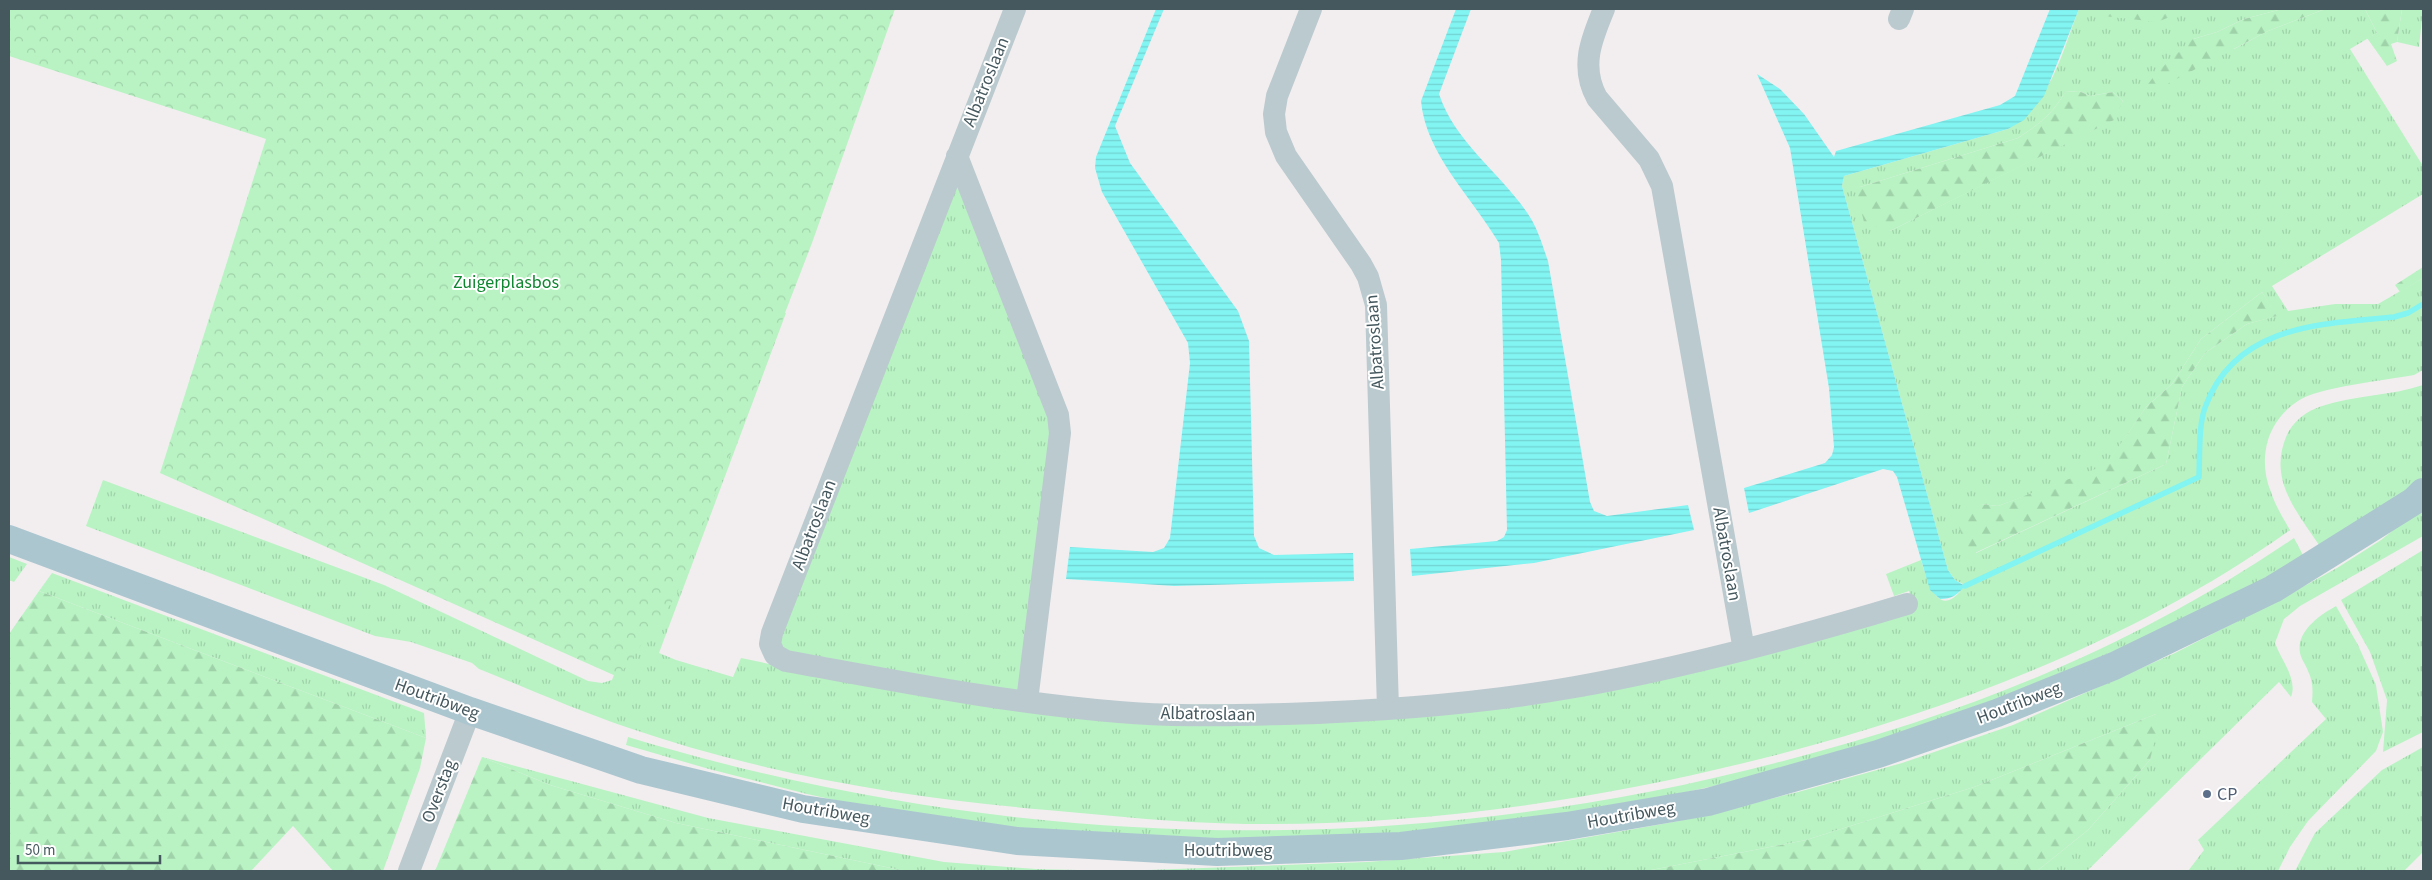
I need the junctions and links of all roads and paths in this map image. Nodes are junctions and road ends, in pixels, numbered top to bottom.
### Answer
1 (1015, 9) edge
2 (1311, 9) edge
3 (1604, 9) edge
4 (957, 156) junction
5 (2423, 492) edge
6 (9, 539) edge
7 (1907, 604) dead end
8 (1744, 650) junction
9 (1027, 701) junction
10 (1388, 710) junction
11 (470, 711) junction
12 (409, 871) edge

1 - 4 street, Albatroslaan
2 - 10 street, Albatroslaan
3 - 8 street, Albatroslaan
4 - 9 street
4 - 9 street, Albatroslaan
5 - 11 main road, Houtribweg
6 - 11 main road, Houtribweg
7 - 8 street, Albatroslaan
8 - 10 street, Albatroslaan
9 - 10 street, Albatroslaan
11 - 12 street, Overstag

